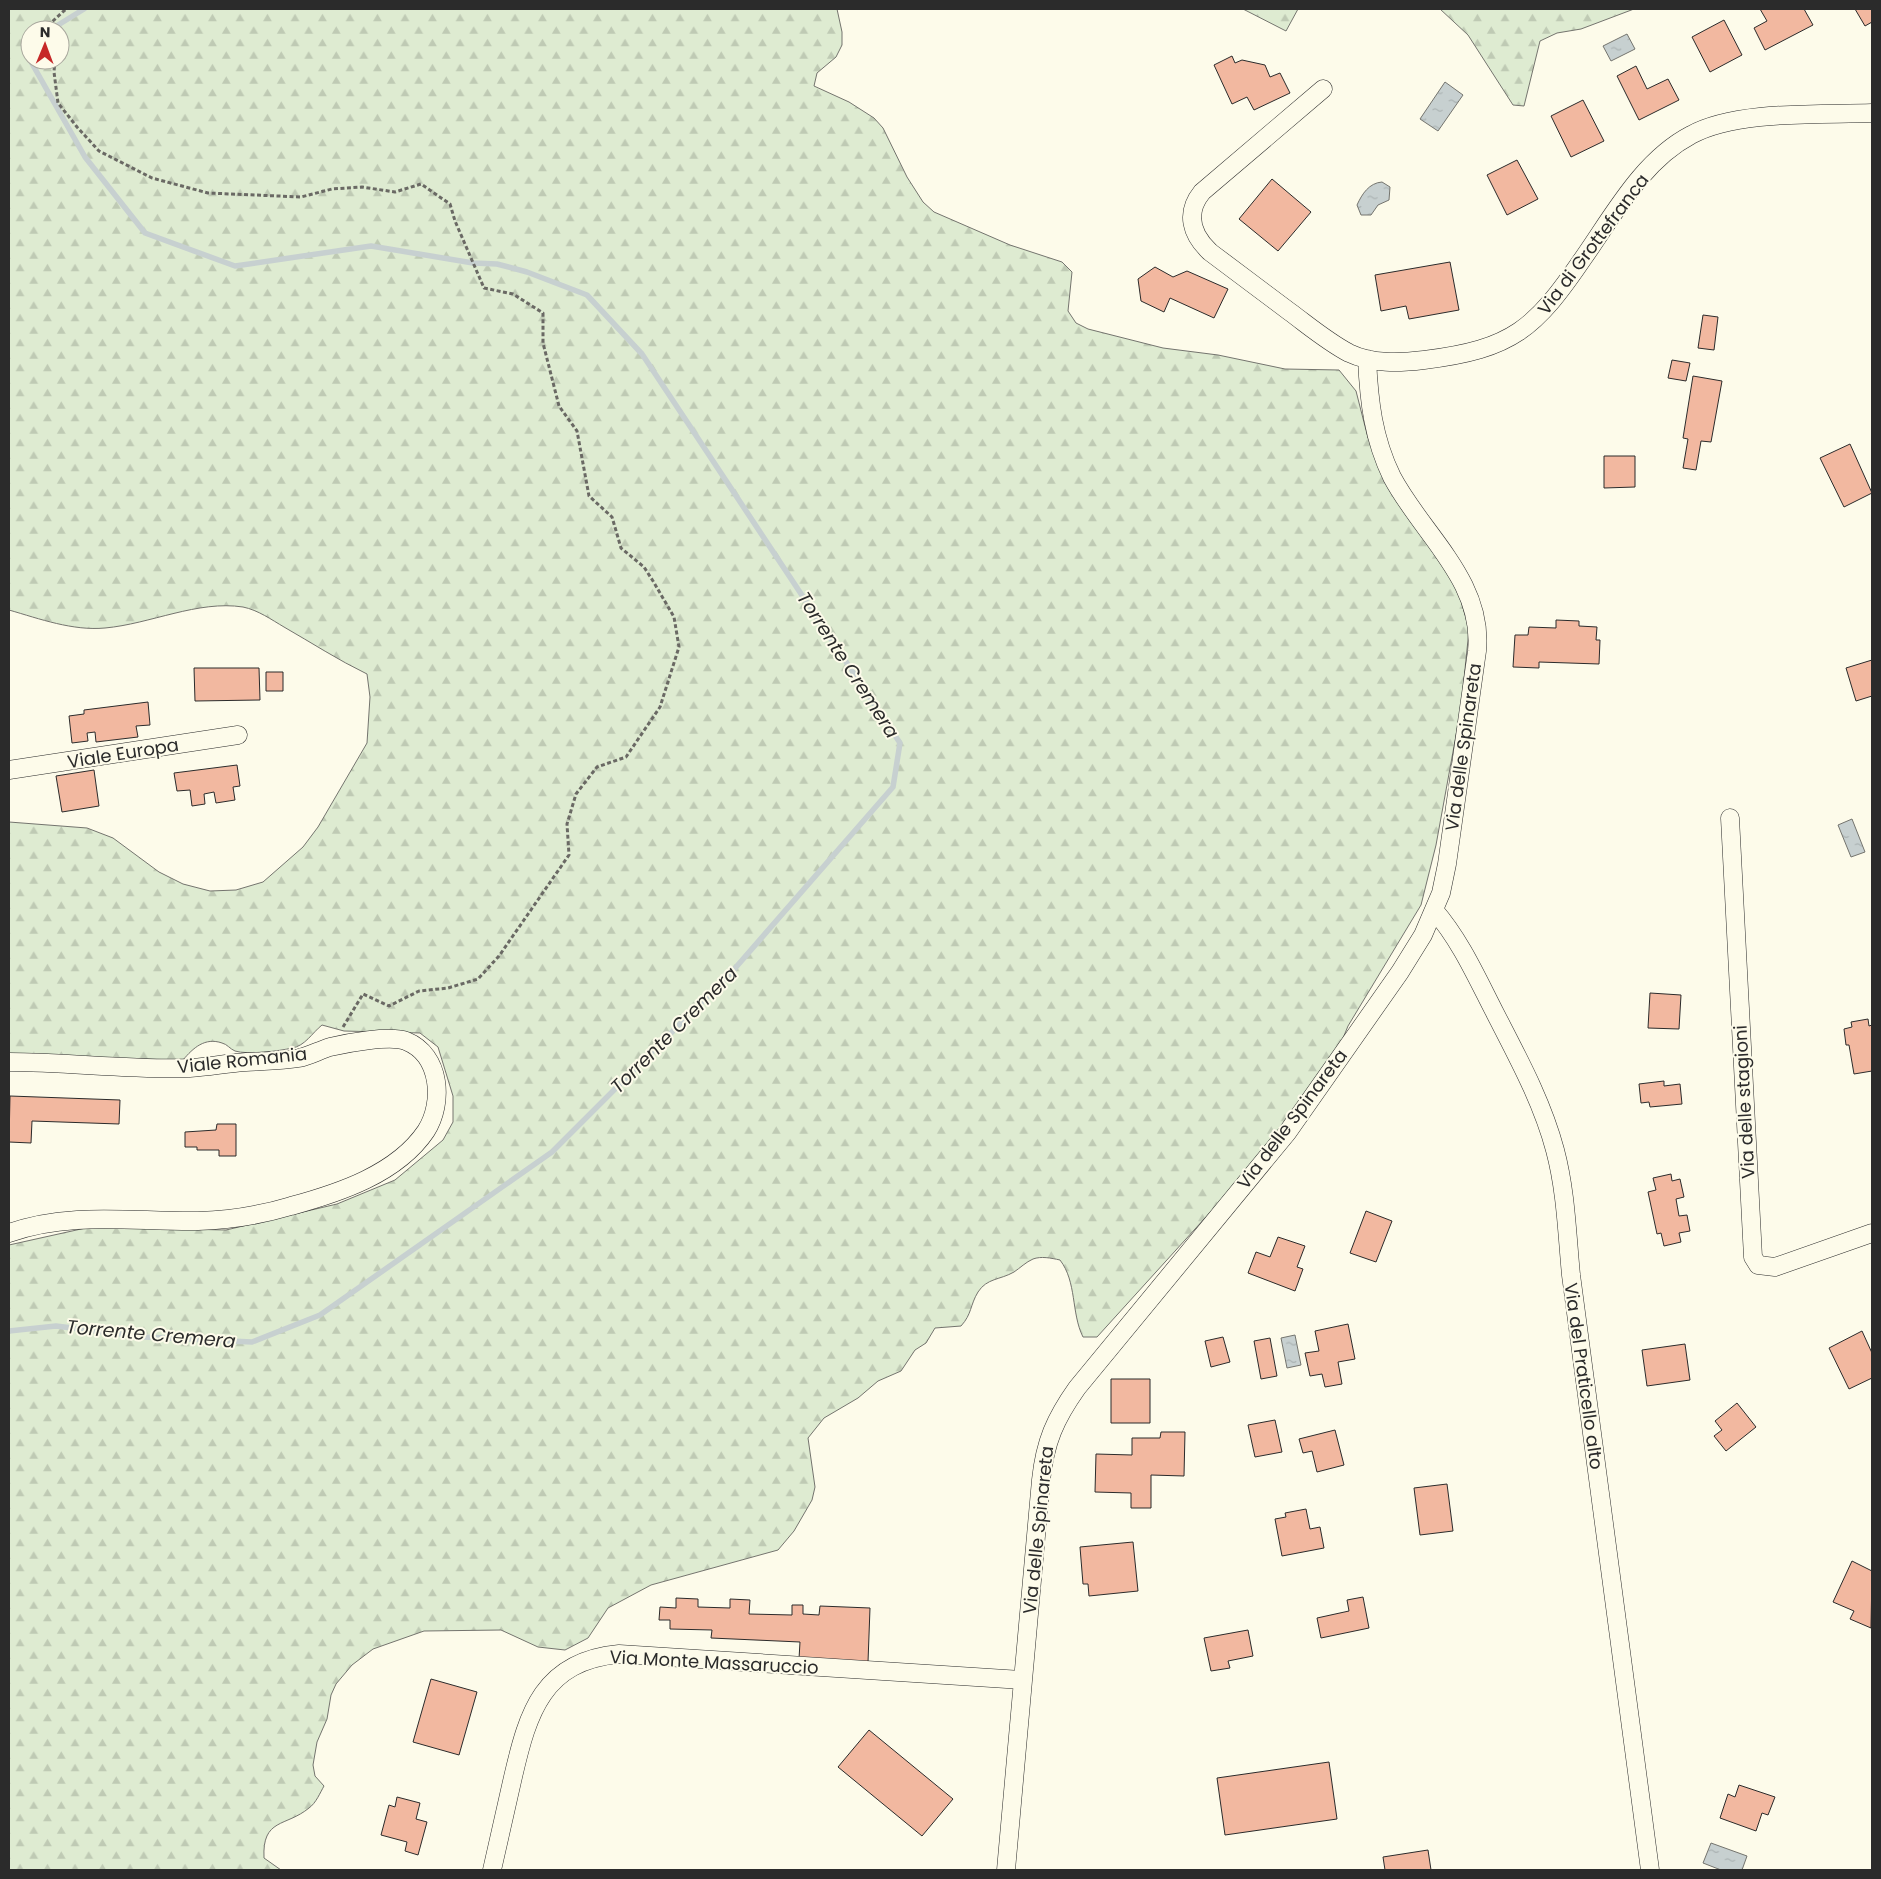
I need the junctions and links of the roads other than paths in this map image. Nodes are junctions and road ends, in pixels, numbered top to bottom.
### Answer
1 (1322, 89) dead end
2 (1872, 113) edge
3 (1367, 359) junction
4 (238, 735) dead end
5 (9, 770) edge
6 (1730, 818) dead end
7 (1434, 910) junction
8 (9, 1062) edge
9 (9, 1233) edge
10 (1872, 1234) edge
11 (1023, 1680) junction
12 (492, 1870) edge
13 (1006, 1870) edge
14 (1650, 1870) edge

1 - 3 street, Via di Grottefranca
2 - 3 street, Via di Grottefranca
3 - 7 street, Via delle Spinareta
4 - 5 street, Viale Europa
6 - 10 street, Via delle stagioni
7 - 11 street, Via delle Spinareta
7 - 14 street, Via del Praticello alto
8 - 9 street, Viale Romania
11 - 12 street, Via Monte Massaruccio
11 - 13 street, Via delle Spinareta

